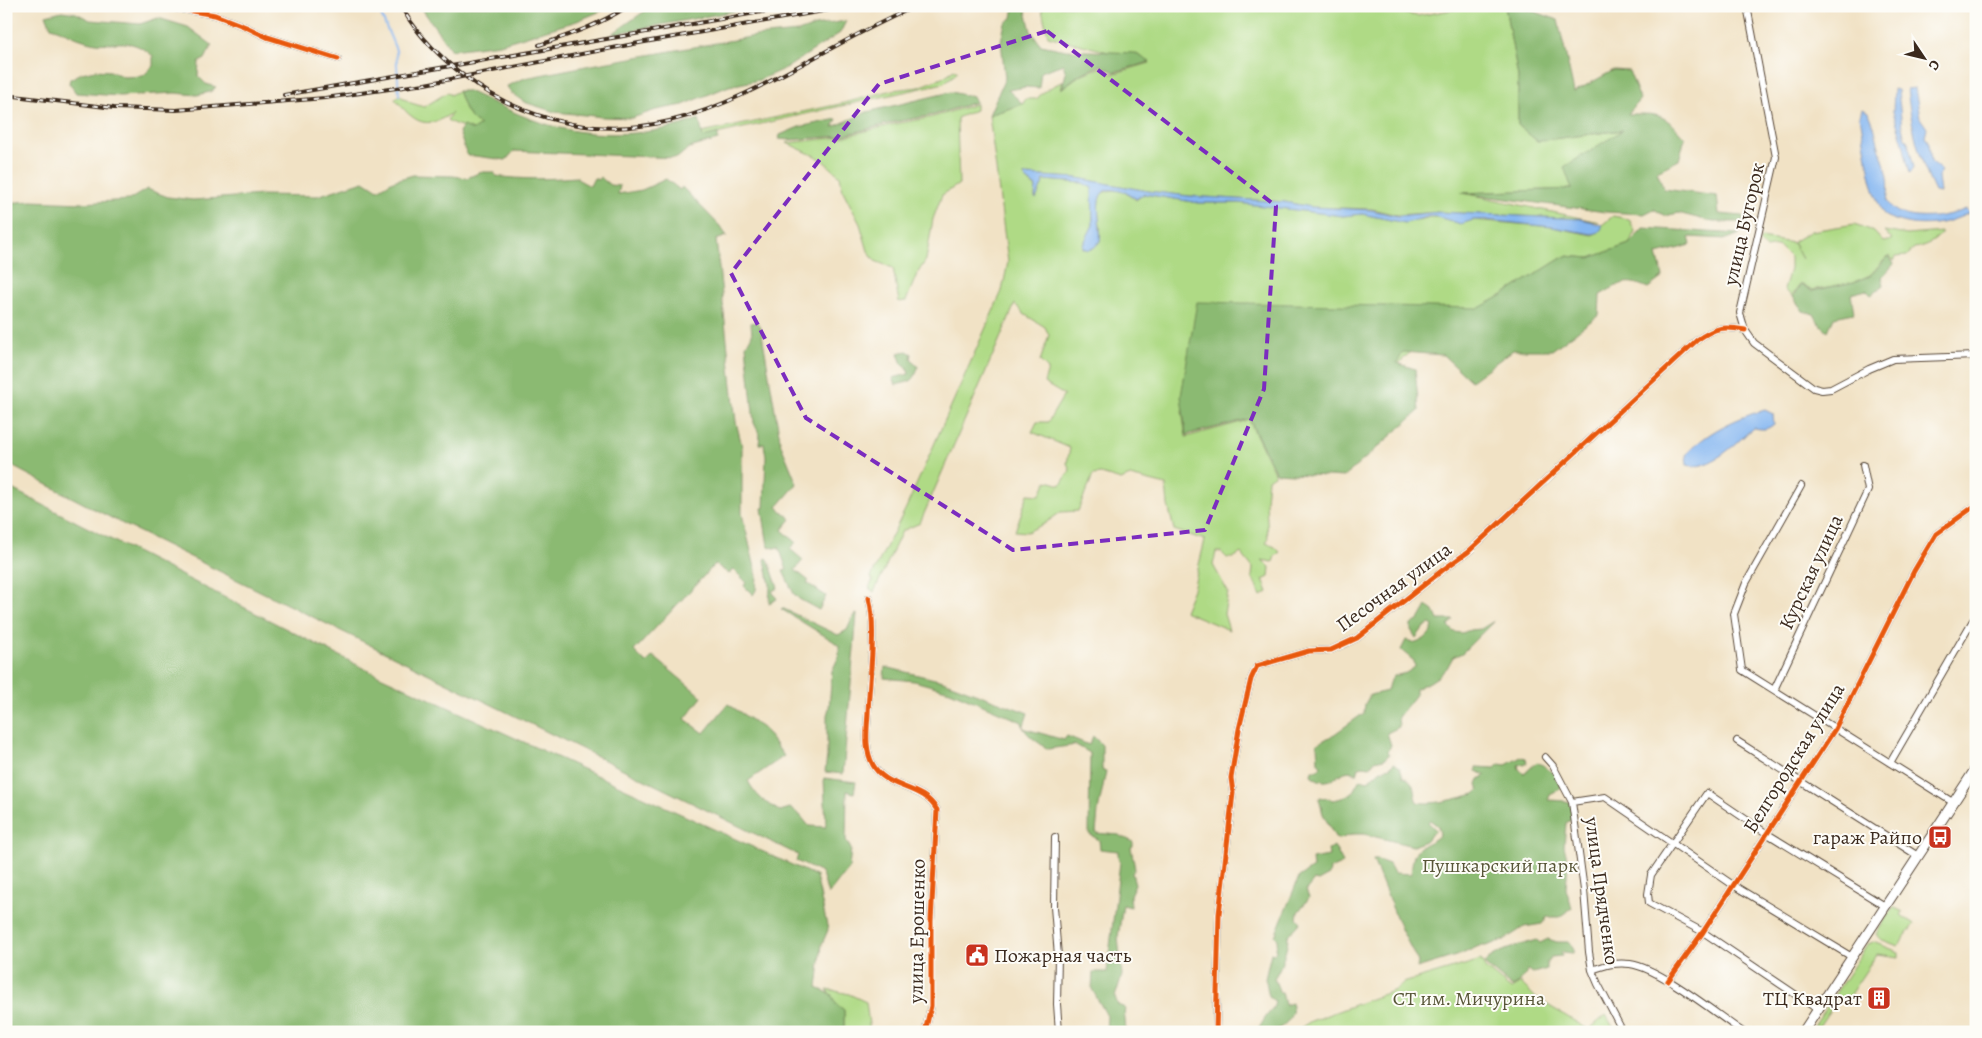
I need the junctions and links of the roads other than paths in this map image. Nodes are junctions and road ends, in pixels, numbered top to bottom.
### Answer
1 (164, 6) edge
2 (1747, 6) edge
3 (338, 59) dead end
4 (1745, 330) junction
5 (1976, 356) edge
6 (1863, 465) dead end
7 (1801, 486) dead end
8 (1976, 505) edge
9 (869, 598) dead end
10 (1976, 615) edge
11 (1774, 690) junction
12 (1835, 729) junction
13 (1737, 741) dead end
14 (1545, 757) dead end
15 (1890, 763) junction
16 (1976, 768) edge
17 (1801, 780) junction
18 (1572, 802) junction
19 (1954, 802) junction
20 (1766, 833) junction
21 (1055, 837) dead end
22 (1673, 843) junction
23 (1918, 856) junction
24 (1733, 885) junction
25 (1885, 906) junction
26 (1703, 932) junction
27 (1852, 957) junction
28 (1592, 970) junction
29 (1668, 981) junction
30 (1817, 1009) junction
31 (925, 1032) edge
32 (1059, 1032) edge
33 (1216, 1032) edge
34 (1623, 1032) edge
35 (1743, 1032) edge
36 (1803, 1032) edge

1 - 3 street
2 - 4 street, улица Бугорок
4 - 5 street
4 - 33 street, Песочная улица
6 - 11 street, Курская улица
7 - 11 street
8 - 12 street, Белгородская улица
9 - 31 street, улица Ерошенко
10 - 15 street
11 - 12 street
12 - 15 street
12 - 17 street, Белгородская улица
13 - 17 street
14 - 18 street, улица Прядченко
15 - 19 street
16 - 19 main road
17 - 20 street, Белгородская улица
17 - 23 street
18 - 22 street
18 - 28 street, улица Прядченко
19 - 23 main road
20 - 22 street
20 - 24 street, Белгородская улица
20 - 25 street
21 - 32 street
22 - 24 street
22 - 26 street
23 - 25 main road
24 - 26 street, Белгородская улица
24 - 27 street
25 - 27 main road
26 - 29 street, Белгородская улица
26 - 30 street
27 - 30 main road
28 - 29 street
28 - 34 street, улица Прядченко
29 - 35 street
30 - 36 main road

